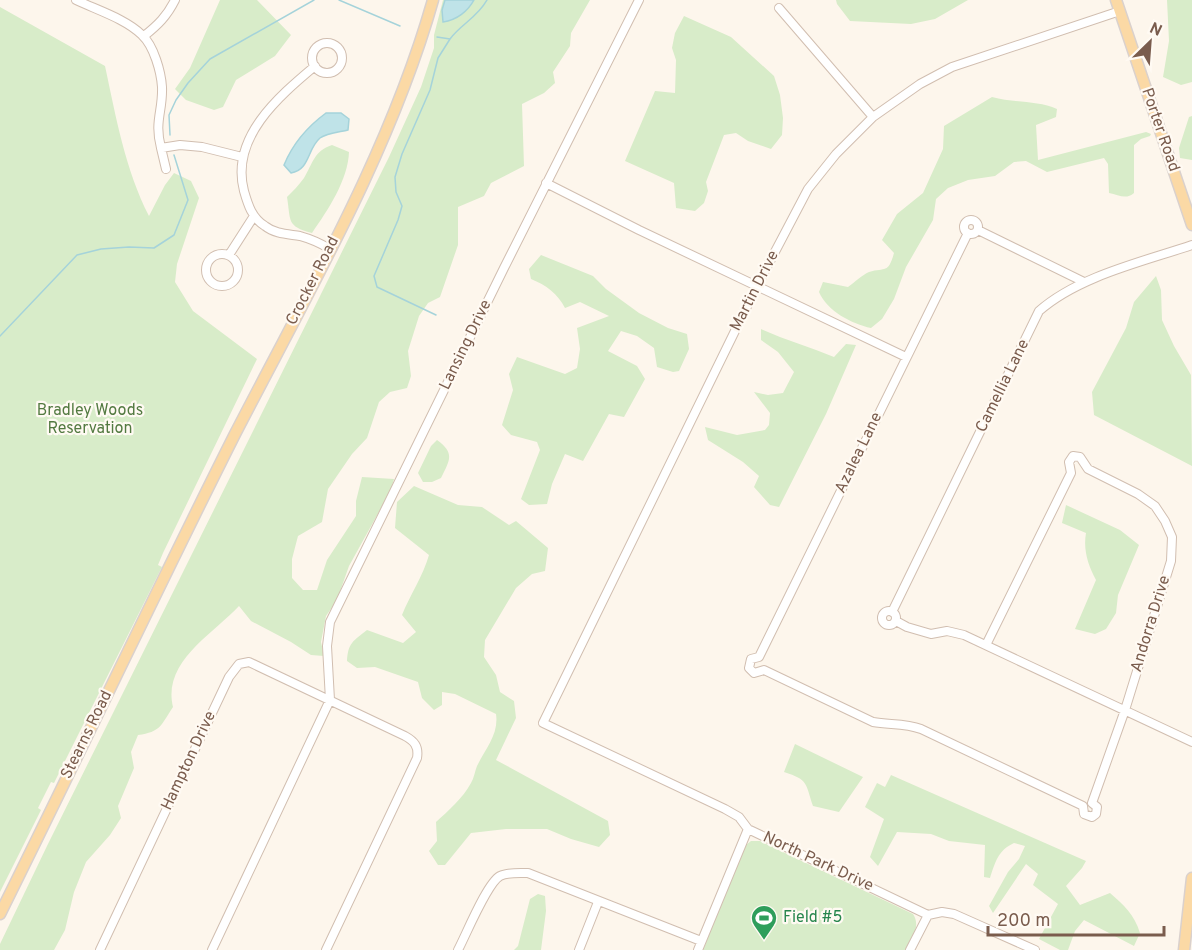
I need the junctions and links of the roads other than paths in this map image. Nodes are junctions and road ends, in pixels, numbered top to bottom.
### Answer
1 (76, 0) edge
2 (175, 0) edge
3 (434, 0) edge
4 (639, 0) edge
5 (1118, 5) edge
6 (779, 8) dead end
7 (144, 36) junction
8 (315, 66) dead end
9 (873, 117) junction
10 (161, 147) junction
11 (242, 156) junction
12 (166, 169) dead end
13 (546, 183) junction
14 (254, 216) junction
15 (1192, 225) edge
16 (978, 230) junction
17 (968, 233) junction
18 (1192, 245) edge
19 (330, 249) junction
20 (229, 255) dead end
21 (1062, 272) junction
22 (1084, 282) junction
23 (756, 286) junction
24 (1064, 293) junction
25 (906, 357) junction
26 (1088, 469) junction
27 (1071, 473) junction
28 (174, 555) joint
29 (892, 612) junction
30 (896, 621) junction
31 (986, 645) junction
32 (759, 657) junction
33 (764, 670) junction
34 (330, 700) junction
35 (1125, 710) junction
36 (543, 723) joint
37 (1192, 742) edge
38 (1088, 804) junction
39 (748, 829) junction
40 (1192, 878) edge
41 (598, 902) junction
42 (0, 914) edge
43 (928, 915) junction
44 (699, 946) edge
45 (100, 950) edge
46 (212, 950) edge
47 (326, 950) edge
48 (458, 950) edge
49 (579, 950) edge
50 (910, 950) edge
51 (1035, 950) edge
52 (1184, 950) edge

1 - 7 street
2 - 7 street
3 - 19 main road, Crocker Road
4 - 13 street, Lansing Drive
5 - 9 street, Martin Drive
5 - 15 main road, Porter Road
6 - 9 street
7 - 10 street
8 - 11 street
9 - 23 street, Martin Drive
10 - 11 street
10 - 12 street
11 - 14 street
13 - 23 street
13 - 34 street, Lansing Drive
14 - 19 street
14 - 20 street
16 - 17 street
16 - 17 street
16 - 21 street
17 - 25 street, Azalea Lane
18 - 22 street, Camellia Lane
19 - 28 main road, Crocker Road
21 - 22 street
21 - 24 street
22 - 24 street, Camellia Lane
23 - 25 street
23 - 36 street, Martin Drive
24 - 29 street, Camellia Lane
25 - 32 street, Azalea Lane
26 - 27 street
26 - 27 street, Andorra Drive
26 - 35 street, Andorra Drive
27 - 31 street
28 - 42 main road, Stearns Road
29 - 30 street
29 - 30 street
30 - 31 street
31 - 35 street
32 - 33 street
32 - 33 street, Azalea Lane
33 - 38 street
34 - 45 street, Hampton Drive
34 - 46 street
34 - 47 street
35 - 37 street
35 - 38 street, Andorra Drive
36 - 39 street, North Park Drive
38 - 38 street
39 - 43 street, North Park Drive
39 - 44 street
40 - 52 main road
41 - 44 street
41 - 48 street
41 - 49 street
43 - 50 street
43 - 51 street, North Park Drive

